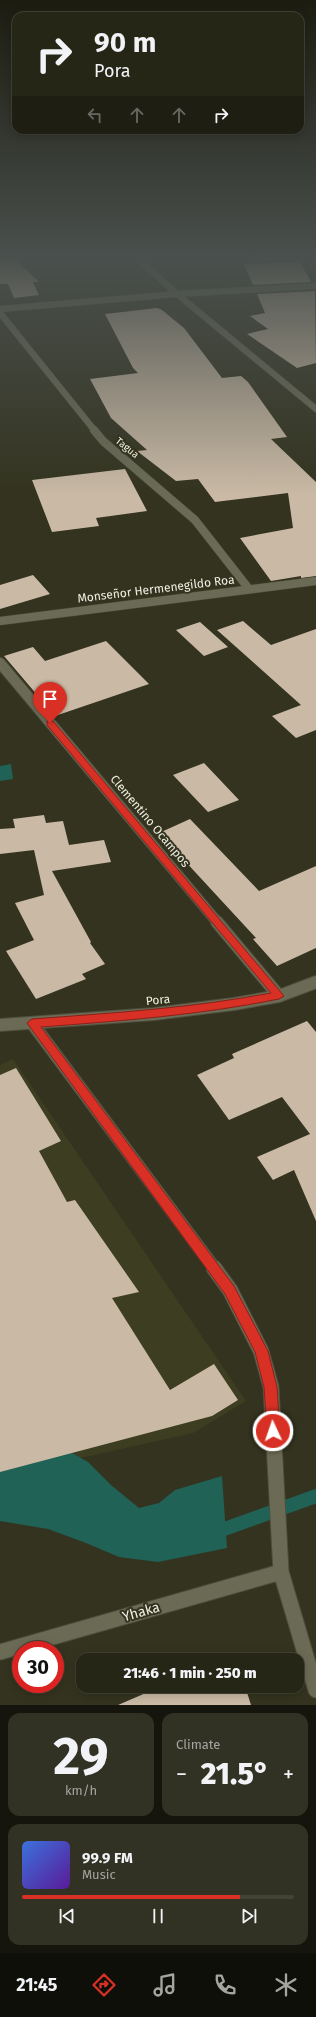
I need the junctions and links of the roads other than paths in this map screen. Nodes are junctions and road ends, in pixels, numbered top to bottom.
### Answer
1 (19, 337) edge
2 (229, 337) edge
3 (316, 408) edge
4 (316, 581) edge
5 (249, 589) junction
6 (0, 621) edge
7 (0, 664) edge
8 (316, 982) edge
9 (279, 996) junction
10 (32, 1023) junction
11 (0, 1025) edge
12 (281, 1572) junction
13 (0, 1652) edge
14 (316, 1690) edge

1 - 5 street, Tagua
2 - 3 street
4 - 5 street, Monseñor Hermenegildo Roa
5 - 6 street, Monseñor Hermenegildo Roa
7 - 9 street, Clementino Ocampos
8 - 9 street, Pora
9 - 10 street, Pora
10 - 11 street, Pora
10 - 12 street
12 - 13 street, Yhaka
12 - 14 street

